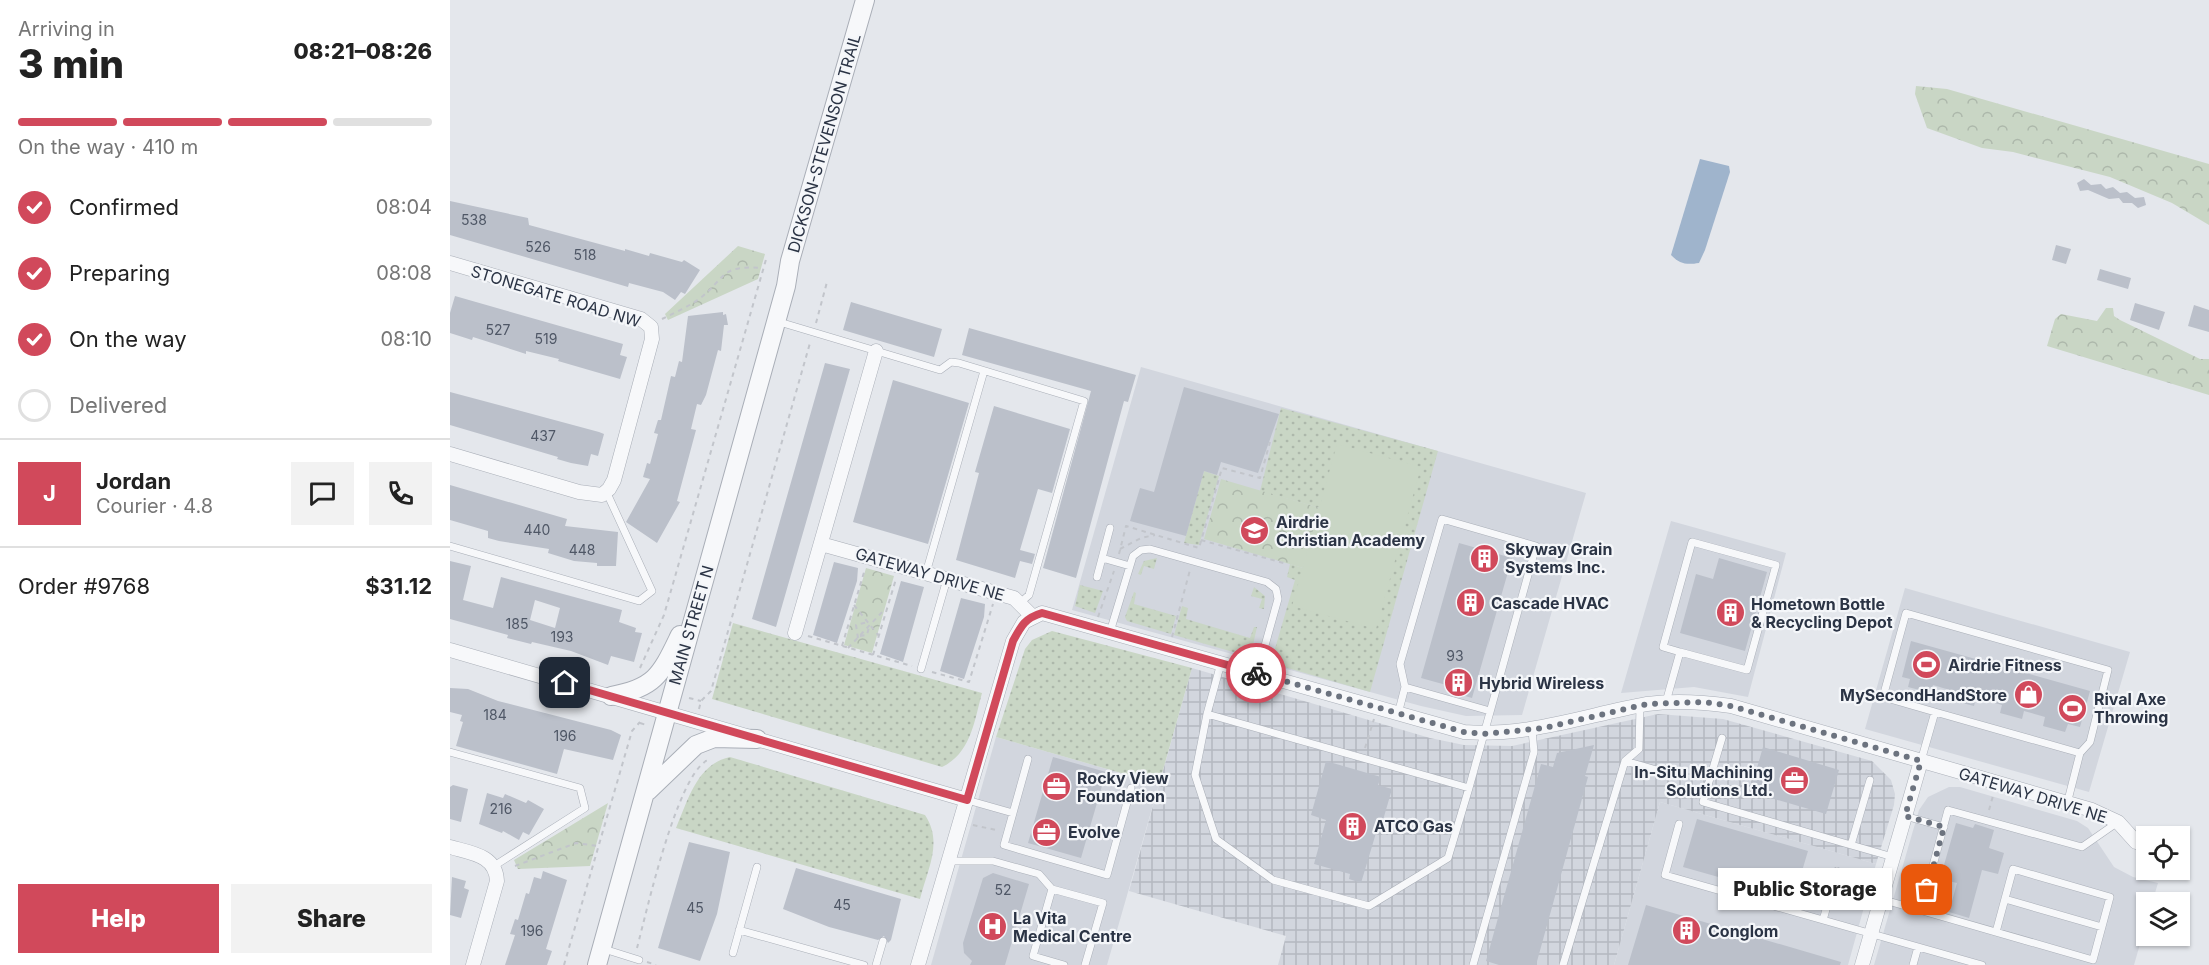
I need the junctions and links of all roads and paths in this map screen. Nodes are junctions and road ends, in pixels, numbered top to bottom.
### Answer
1 (865, 0) edge
2 (767, 256) dead end
3 (450, 263) edge
4 (763, 268) junction
5 (827, 282) dead end
6 (786, 286) joint
7 (776, 321) junction
8 (649, 325) junction
9 (814, 330) junction
10 (876, 351) junction
11 (984, 371) junction
12 (1270, 442) dead end
13 (450, 454) edge
14 (606, 491) junction
15 (1110, 528) dead end
16 (1201, 540) junction
17 (821, 543) junction
18 (450, 546) edge
19 (1197, 548) junction
20 (1102, 558) junction
21 (1193, 561) junction
22 (1116, 562) junction
23 (1287, 564) dead end
24 (1130, 566) junction
25 (865, 567) dead end
26 (927, 573) junction
27 (897, 576) dead end
28 (1097, 577) dead end
29 (946, 579) junction
30 (996, 593) junction
31 (699, 599) junction
32 (1020, 603) junction
33 (854, 605) junction
34 (887, 607) junction
35 (1032, 616) junction
36 (869, 624) junction
37 (1095, 628) junction
38 (1110, 632) junction
39 (795, 633) joint
40 (879, 636) junction
41 (859, 637) junction
42 (842, 646) junction
43 (848, 648) junction
44 (1169, 649) junction
45 (450, 650) edge
46 (1680, 652) junction
47 (873, 655) junction
48 (1221, 663) junction
49 (921, 669) junction
50 (639, 671) dead end
51 (1257, 674) junction
52 (1405, 687) junction
53 (611, 696) junction
54 (701, 701) dead end
55 (1666, 702) junction
56 (1640, 706) junction
57 (1377, 708) junction
58 (667, 711) junction
59 (1490, 711) junction
60 (1935, 712) junction
61 (1207, 714) junction
62 (1398, 714) junction
63 (640, 723) dead end
64 (1532, 730) junction
65 (1484, 734) junction
66 (1722, 738) dead end
67 (757, 739) junction
68 (450, 752) edge
69 (2080, 753) junction
70 (1363, 758) junction
71 (1028, 759) dead end
72 (706, 761) dead end
73 (1625, 761) junction
74 (1921, 761) junction
75 (1660, 771) dead end
76 (1870, 780) dead end
77 (1131, 788) dead end
78 (1469, 788) junction
79 (647, 792) junction
80 (1993, 796) dead end
81 (967, 800) junction
82 (2067, 804) junction
83 (1013, 813) junction
84 (1905, 816) junction
85 (1986, 820) junction
86 (2118, 822) junction
87 (1679, 824) dead end
88 (970, 825) dead end
89 (1944, 827) junction
90 (1007, 833) junction
91 (2136, 842) dead end
92 (1851, 845) junction
93 (598, 846) junction
94 (450, 847) edge
95 (1893, 857) junction
96 (949, 861) junction
97 (494, 866) junction
98 (515, 866) dead end
99 (757, 867) dead end
100 (1838, 870) dead end
101 (1052, 889) junction
102 (1881, 899) junction
103 (2005, 899) junction
104 (1921, 910) junction
105 (1823, 920) junction
106 (2102, 927) junction
107 (740, 930) junction
108 (1996, 932) junction
109 (1871, 933) junction
110 (883, 941) dead end
111 (1918, 947) junction
112 (733, 953) dead end
113 (600, 957) edge
114 (636, 959) joint
115 (473, 965) edge
116 (564, 965) edge
117 (864, 965) edge
118 (876, 965) edge
119 (918, 965) edge
120 (1064, 965) edge
121 (1085, 965) edge
122 (1473, 965) edge
123 (1563, 965) edge
124 (1862, 965) edge
125 (1913, 965) edge
126 (1982, 965) edge

1 - 6 street, DICKSON-STEVENSON TRAIL
2 - 4 path
3 - 8 street, STONEGATE ROAD NW
4 - 8 path
4 - 50 path
5 - 9 path
6 - 7 street, MAIN STREET N
7 - 9 lane
7 - 31 street, MAIN STREET N
8 - 14 street, STONEGATE ROAD NW
9 - 10 lane
9 - 54 path
10 - 11 lane
10 - 17 street
11 - 26 lane
11 - 32 lane
12 - 16 path
13 - 14 street
14 - 18 lane
15 - 20 lane
16 - 19 path
16 - 23 path
17 - 26 street, GATEWAY DRIVE NE
17 - 39 street
19 - 21 path
19 - 22 path
20 - 22 lane
20 - 28 lane
21 - 24 lane
21 - 44 path
21 - 51 lane
22 - 24 lane
22 - 37 path
24 - 38 lane
25 - 33 path
26 - 29 street, GATEWAY DRIVE NE
27 - 34 path
29 - 30 street, GATEWAY DRIVE NE
29 - 49 lane
30 - 32 street, GATEWAY DRIVE NE
30 - 49 path
31 - 53 street
31 - 58 street, MAIN STREET N
32 - 35 street, GATEWAY DRIVE NE
33 - 36 path
33 - 42 path
34 - 36 path
34 - 40 path
35 - 37 street, GATEWAY DRIVE NE
35 - 81 street
36 - 40 path
36 - 41 path
36 - 41 path
37 - 38 street, GATEWAY DRIVE NE
38 - 44 street, GATEWAY DRIVE NE
39 - 42 path
40 - 47 path
41 - 43 path
42 - 43 path
43 - 47 path
44 - 48 street, GATEWAY DRIVE NE
45 - 53 street
46 - 46 lane
46 - 55 lane
47 - 49 path
48 - 51 street, GATEWAY DRIVE NE
48 - 61 lane
51 - 57 street, GATEWAY DRIVE NE
52 - 59 lane
52 - 59 lane
52 - 62 lane
53 - 58 street
55 - 56 street, GATEWAY DRIVE NE
55 - 74 street, GATEWAY DRIVE NE
56 - 64 street, GATEWAY DRIVE NE
56 - 73 lane
57 - 62 street, GATEWAY DRIVE NE
57 - 70 path
58 - 67 street
58 - 79 street, MAIN STREET N
59 - 65 lane
60 - 69 lane
60 - 69 lane
60 - 74 lane
61 - 70 lane
61 - 78 lane
62 - 65 street, GATEWAY DRIVE NE
63 - 93 path
64 - 65 street, GATEWAY DRIVE NE
64 - 122 lane
65 - 78 lane
66 - 92 lane
67 - 79 street
67 - 81 street
68 - 97 lane
69 - 82 lane
70 - 78 lane
71 - 83 lane
72 - 114 path
73 - 75 lane
73 - 123 lane
74 - 82 street, GATEWAY DRIVE NE
74 - 84 street
76 - 92 lane
77 - 90 lane
79 - 113 street, MAIN STREET N
80 - 85 path
81 - 83 lane
81 - 96 street
82 - 86 street, GATEWAY DRIVE NE
83 - 90 lane
84 - 89 lane
84 - 95 street
85 - 86 lane
85 - 89 lane
86 - 91 street, GATEWAY DRIVE NE
87 - 105 lane
88 - 90 path
89 - 104 lane
92 - 95 lane
93 - 98 path
93 - 116 path
94 - 97 street
95 - 102 street
96 - 101 lane
96 - 119 street
97 - 115 street
99 - 107 lane
100 - 105 lane
101 - 120 lane
101 - 121 lane
102 - 104 lane
102 - 109 street
103 - 106 lane
103 - 106 lane
103 - 108 lane
104 - 108 lane
105 - 109 lane
106 - 108 lane
107 - 112 lane
107 - 117 lane
109 - 111 lane
109 - 124 street
110 - 118 lane
111 - 125 lane
111 - 126 lane
113 - 114 lane

